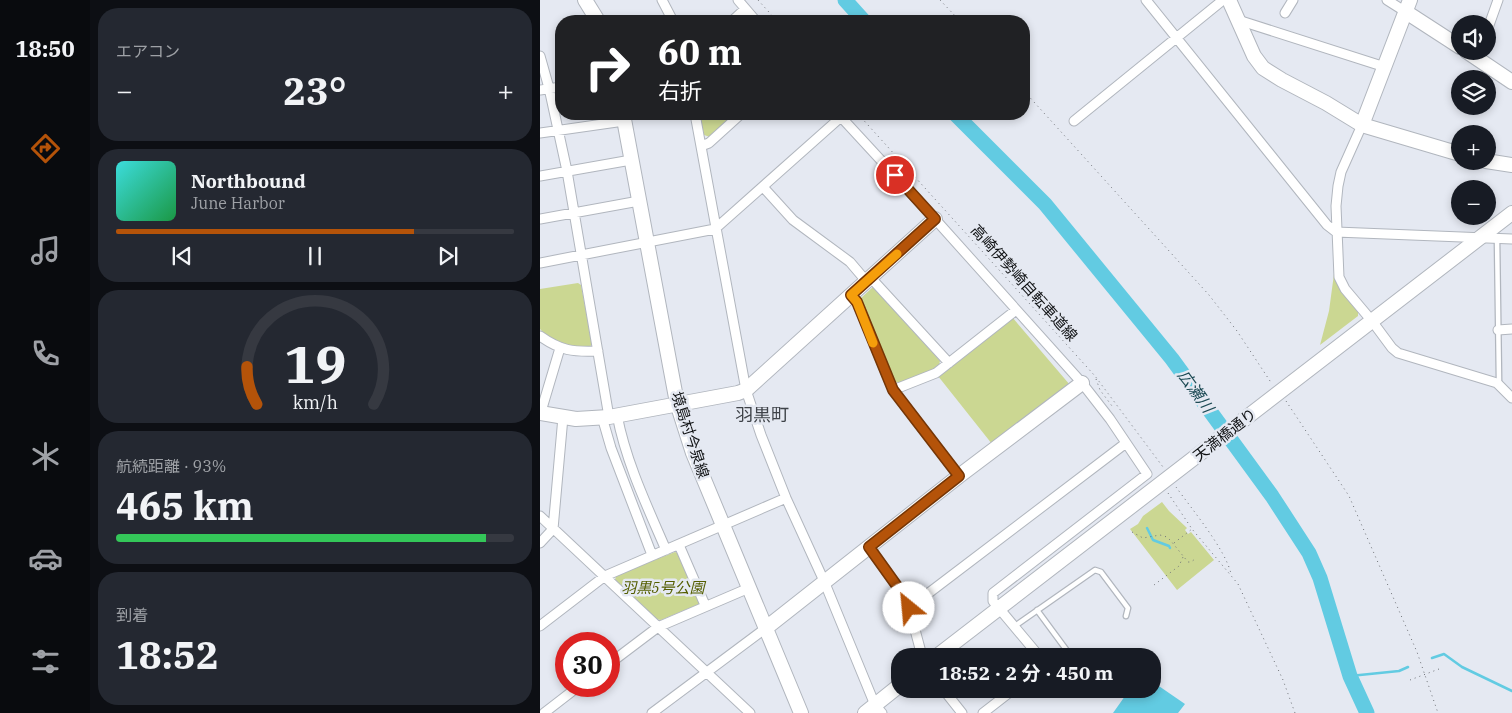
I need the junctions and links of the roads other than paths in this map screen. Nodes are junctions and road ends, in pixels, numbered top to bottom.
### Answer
1 (585, 0) edge
2 (662, 0) edge
3 (738, 0) edge
4 (1146, 0) edge
5 (1222, 0) edge
6 (1229, 0) edge
7 (1293, 0) edge
8 (1387, 0) edge
9 (1498, 0) edge
10 (1408, 6) edge
11 (745, 9) junction
12 (1285, 13) dead end
13 (594, 15) edge
14 (670, 15) edge
15 (738, 15) edge
16 (750, 15) edge
17 (1493, 15) edge
18 (1238, 20) junction
19 (1176, 38) junction
20 (1451, 40) edge
21 (540, 56) edge
22 (1482, 60) edge
23 (1384, 67) junction
24 (1512, 82) edge
25 (545, 89) edge
26 (608, 120) edge
27 (624, 120) edge
28 (696, 120) edge
29 (734, 120) edge
30 (835, 120) edge
31 (843, 120) edge
32 (1074, 121) dead end
33 (1362, 125) junction
34 (557, 130) junction
35 (540, 133) edge
36 (701, 146) junction
37 (1451, 151) edge
38 (631, 160) junction
39 (1496, 163) edge
40 (1512, 165) edge
41 (567, 172) junction
42 (540, 176) edge
43 (763, 187) junction
44 (639, 201) junction
45 (572, 213) junction
46 (1512, 213) edge
47 (540, 219) edge
48 (935, 219) junction
49 (715, 229) junction
50 (1336, 232) junction
51 (1480, 238) junction
52 (1497, 238) junction
53 (1512, 239) edge
54 (647, 242) junction
55 (580, 255) junction
56 (540, 263) edge
57 (869, 280) junction
58 (851, 295) junction
59 (1016, 310) junction
60 (1372, 321) junction
61 (1512, 329) edge
62 (1498, 330) junction
63 (540, 336) edge
64 (560, 348) junction
65 (598, 350) junction
66 (949, 363) junction
67 (1082, 383) junction
68 (1497, 383) junction
69 (746, 390) junction
70 (893, 390) junction
71 (1512, 398) edge
72 (677, 403) junction
73 (541, 414) edge
74 (609, 416) junction
75 (563, 417) junction
76 (1126, 443) junction
77 (611, 448) junction
78 (627, 454) junction
79 (632, 469) junction
80 (959, 476) junction
81 (624, 483) junction
82 (628, 494) junction
83 (786, 498) junction
84 (644, 499) junction
85 (651, 514) junction
86 (540, 516) edge
87 (724, 526) junction
88 (641, 528) junction
89 (553, 529) junction
90 (540, 543) edge
91 (679, 545) junction
92 (869, 547) junction
93 (666, 550) junction
94 (652, 555) junction
95 (605, 576) junction
96 (824, 581) junction
97 (749, 588) junction
98 (705, 606) junction
99 (909, 608) junction
100 (999, 608) junction
101 (1037, 610) junction
102 (1126, 616) dead end
103 (540, 626) edge
104 (658, 626) junction
105 (1015, 626) junction
106 (766, 628) junction
107 (920, 648) edge
108 (947, 648) edge
109 (1033, 648) edge
110 (1065, 648) edge
111 (620, 655) edge
112 (706, 672) junction
113 (891, 694) edge
114 (565, 697) edge
115 (950, 698) edge
116 (1002, 698) edge
117 (874, 710) edge
118 (544, 713) edge
119 (652, 713) edge
120 (750, 713) edge
121 (801, 713) edge
122 (962, 713) edge
123 (982, 713) edge

1 - 13 street
2 - 14 street
3 - 11 street
4 - 19 street
5 - 19 street
6 - 18 street
7 - 12 street
8 - 10 street
9 - 17 street
10 - 20 street
10 - 23 street
11 - 15 street
11 - 16 street
18 - 23 street
18 - 33 street
19 - 32 street
19 - 50 street
21 - 25 street
22 - 24 street
23 - 33 street
25 - 34 street
26 - 34 street
27 - 38 street, 境島村今泉線
28 - 36 street
29 - 36 street
30 - 43 street
31 - 48 street
33 - 37 street
33 - 50 street
34 - 35 street
34 - 41 street
36 - 49 street
38 - 41 street
38 - 44 street, 境島村今泉線
39 - 40 street
41 - 42 street
41 - 45 street
43 - 49 street
43 - 57 street
44 - 45 street
44 - 54 street, 境島村今泉線
45 - 47 street
45 - 55 street
46 - 51 street, 天満橋通り
48 - 57 street
48 - 59 street
49 - 54 street
49 - 69 street
50 - 51 street
50 - 60 street
51 - 52 street
51 - 60 street, 天満橋通り
52 - 53 street
52 - 62 lane
54 - 55 street
54 - 72 street, 境島村今泉線
55 - 56 street
55 - 65 street
57 - 58 street
57 - 66 street
58 - 69 street
58 - 70 street
59 - 66 street
59 - 67 street
60 - 68 street
60 - 100 street, 天満橋通り
61 - 62 street
62 - 68 lane
63 - 64 street
64 - 65 street
64 - 73 street
65 - 74 street
66 - 70 street
67 - 76 street
67 - 80 street
68 - 71 street
69 - 72 street
69 - 83 street
70 - 80 street
72 - 74 street
72 - 87 street, 境島村今泉線
73 - 75 street
74 - 75 street
74 - 77 street
74 - 78 street
75 - 89 street
76 - 99 street
76 - 100 street
77 - 78 lane
77 - 81 street
78 - 79 street
79 - 81 lane
79 - 84 street
80 - 92 street
81 - 82 street
82 - 84 lane
82 - 88 street
83 - 87 street
83 - 96 street
84 - 85 street
85 - 88 lane
85 - 93 street
86 - 89 street
87 - 91 street
87 - 97 street, 境島村今泉線
88 - 94 street
89 - 90 street
89 - 95 street
91 - 93 street
91 - 98 street
92 - 96 street
92 - 99 street
93 - 94 street
94 - 95 street
95 - 103 street
95 - 104 street
96 - 106 street
96 - 117 street
97 - 98 street
97 - 106 street, 境島村今泉線
98 - 104 street
99 - 107 street
100 - 105 street
100 - 108 street, 天満橋通り
101 - 102 lane
101 - 105 lane
101 - 110 lane
104 - 111 street
104 - 112 street
105 - 109 street
106 - 112 street
106 - 121 street, 境島村今泉線
112 - 119 street
112 - 120 street
113 - 117 street
114 - 118 street
115 - 122 street
116 - 123 street

